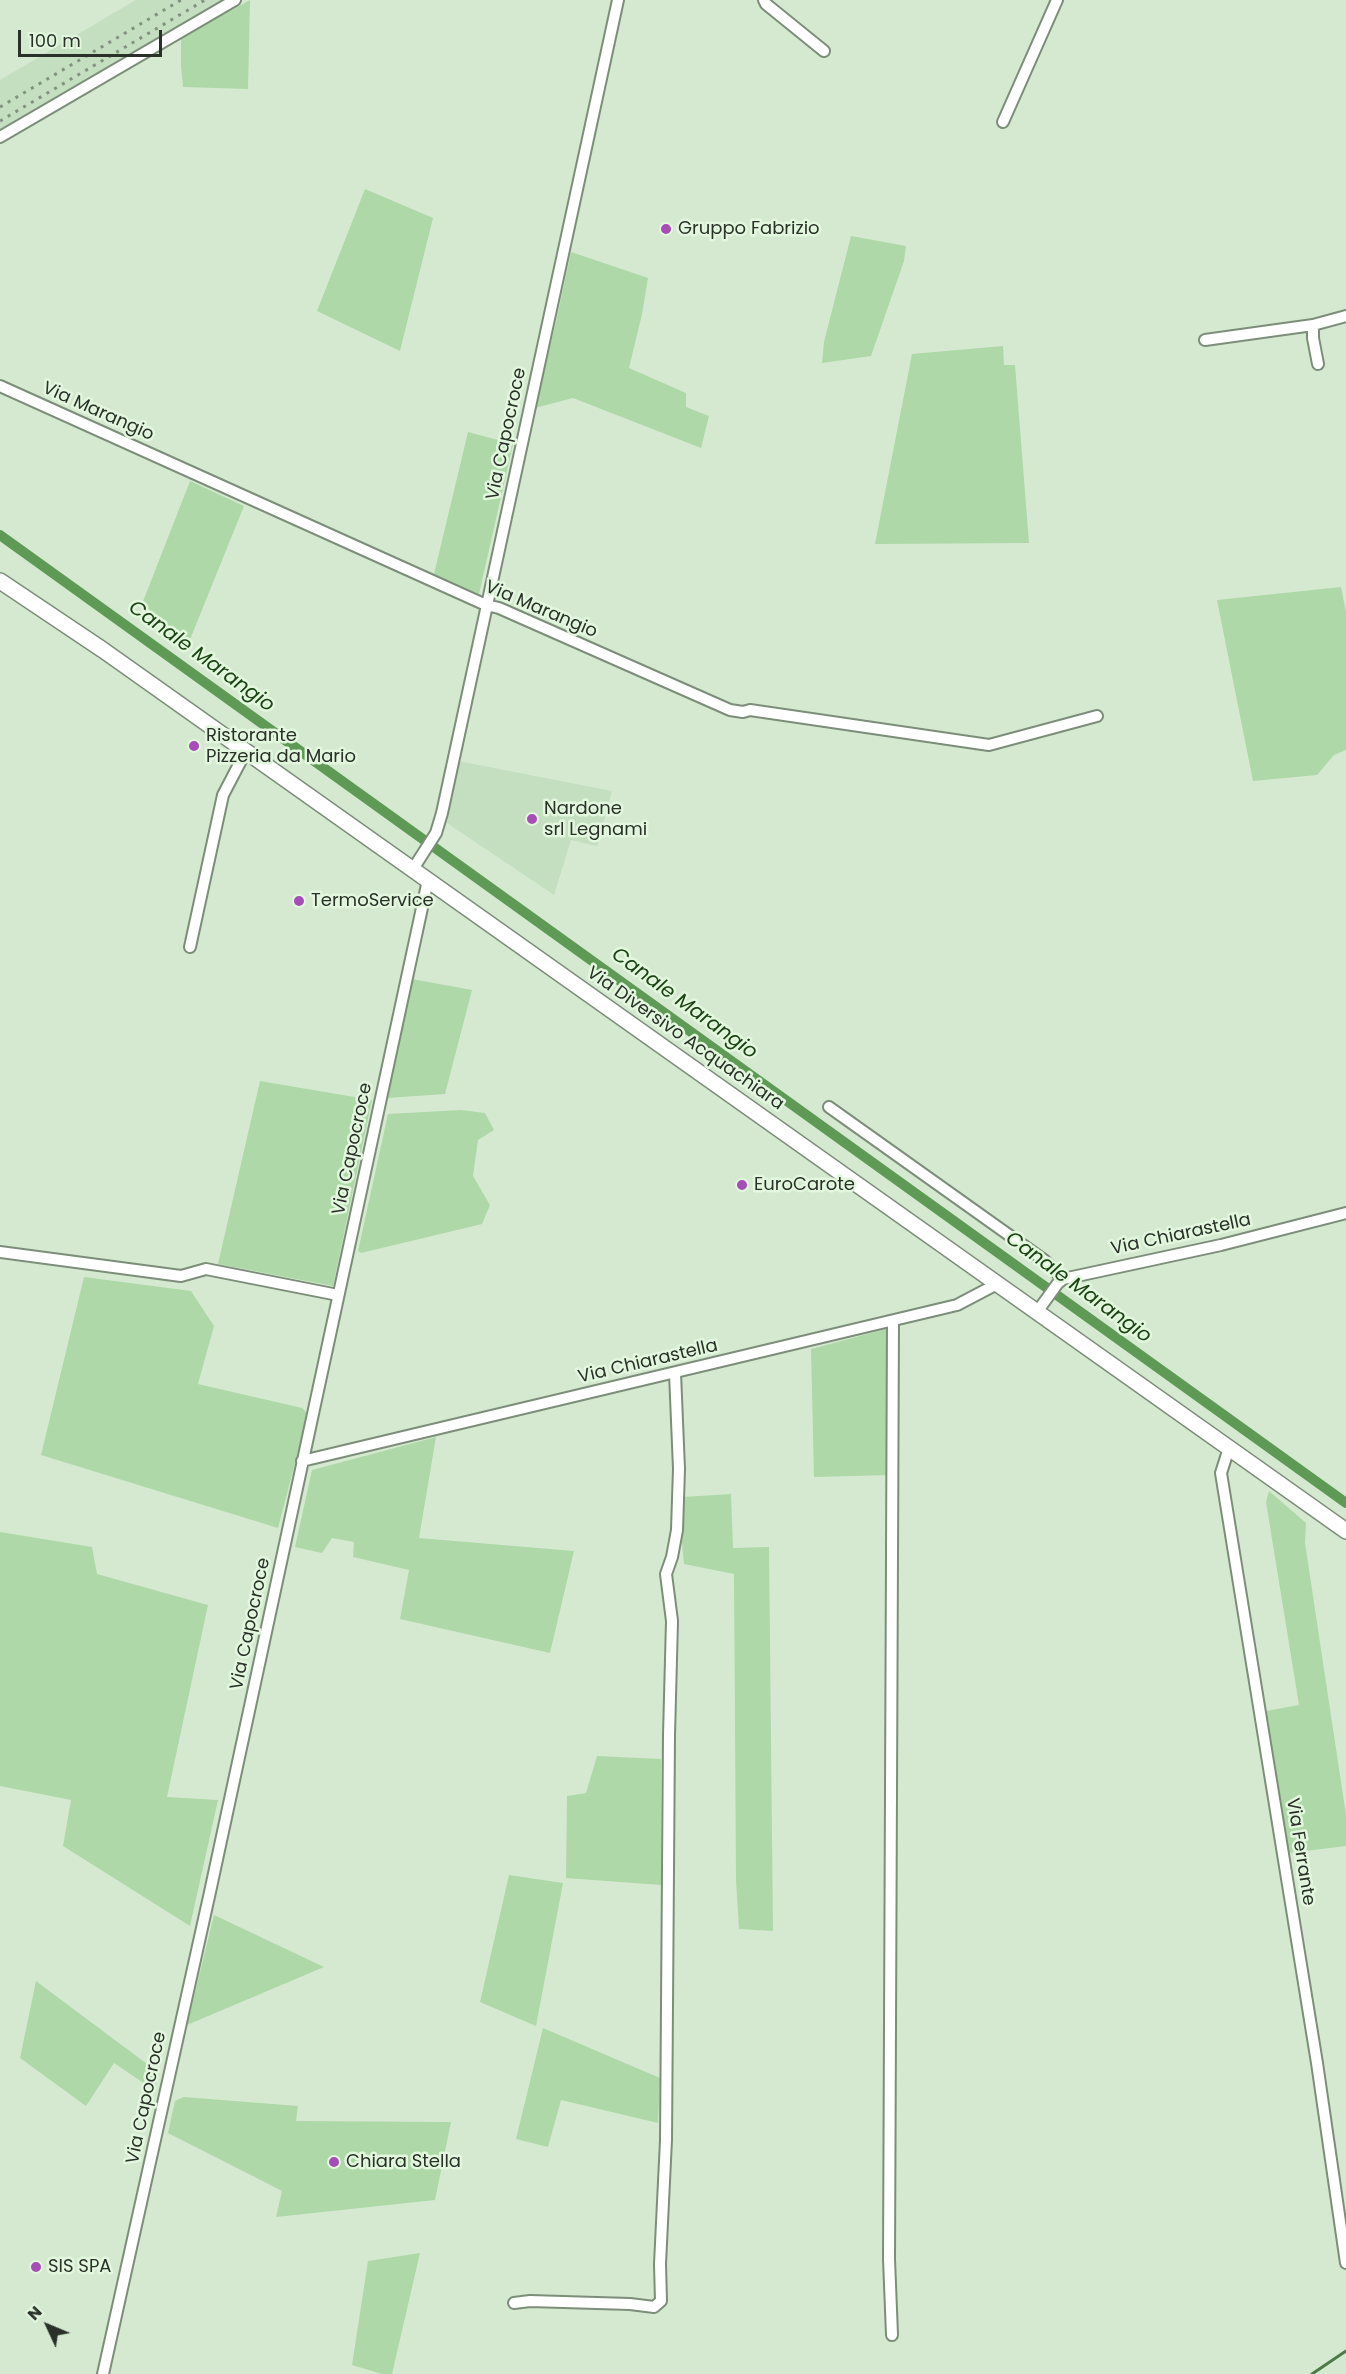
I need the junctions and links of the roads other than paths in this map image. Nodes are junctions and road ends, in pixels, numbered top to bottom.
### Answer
1 (235, 0) edge
2 (618, 0) edge
3 (764, 0) edge
4 (1057, 0) edge
5 (824, 51) dead end
6 (1003, 122) dead end
7 (0, 137) edge
8 (1346, 316) edge
9 (1313, 325) junction
10 (1205, 340) dead end
11 (1318, 364) dead end
12 (0, 386) edge
13 (0, 581) edge
14 (486, 605) junction
15 (1096, 716) dead end
16 (246, 751) junction
17 (415, 865) junction
18 (428, 880) junction
19 (190, 947) dead end
20 (829, 1107) dead end
21 (1346, 1213) edge
22 (0, 1252) edge
23 (1060, 1281) junction
24 (997, 1284) junction
25 (338, 1295) junction
26 (1041, 1307) junction
27 (893, 1321) junction
28 (675, 1373) junction
29 (1229, 1448) junction
30 (302, 1461) junction
31 (1346, 1531) edge
32 (1346, 2262) edge
33 (514, 2303) dead end
34 (892, 2335) dead end
35 (103, 2374) edge

1 - 7 street
2 - 14 street, Via Capocroce
3 - 5 street
4 - 6 street
8 - 9 street
9 - 10 street
9 - 11 street
12 - 14 street, Via Marangio
13 - 16 main road, Via Diversivo Acquachiara
14 - 15 street, Via Marangio
14 - 17 street, Via Capocroce
16 - 17 main road, Via Diversivo Acquachiara
16 - 19 street
17 - 18 main road, Via Diversivo Acquachiara
18 - 24 main road, Via Diversivo Acquachiara
18 - 25 street, Via Capocroce
20 - 23 street
21 - 23 street, Via Chiarastella
22 - 25 street
23 - 26 street
24 - 26 main road, Via Diversivo Acquachiara
24 - 27 street, Via Chiarastella
25 - 30 street, Via Capocroce
26 - 29 main road, Via Diversivo Acquachiara
27 - 28 street, Via Chiarastella
27 - 34 street
28 - 30 street, Via Chiarastella
28 - 33 street
29 - 31 main road, Via Diversivo Acquachiara
29 - 32 street, Via Ferrante
30 - 35 street, Via Capocroce

